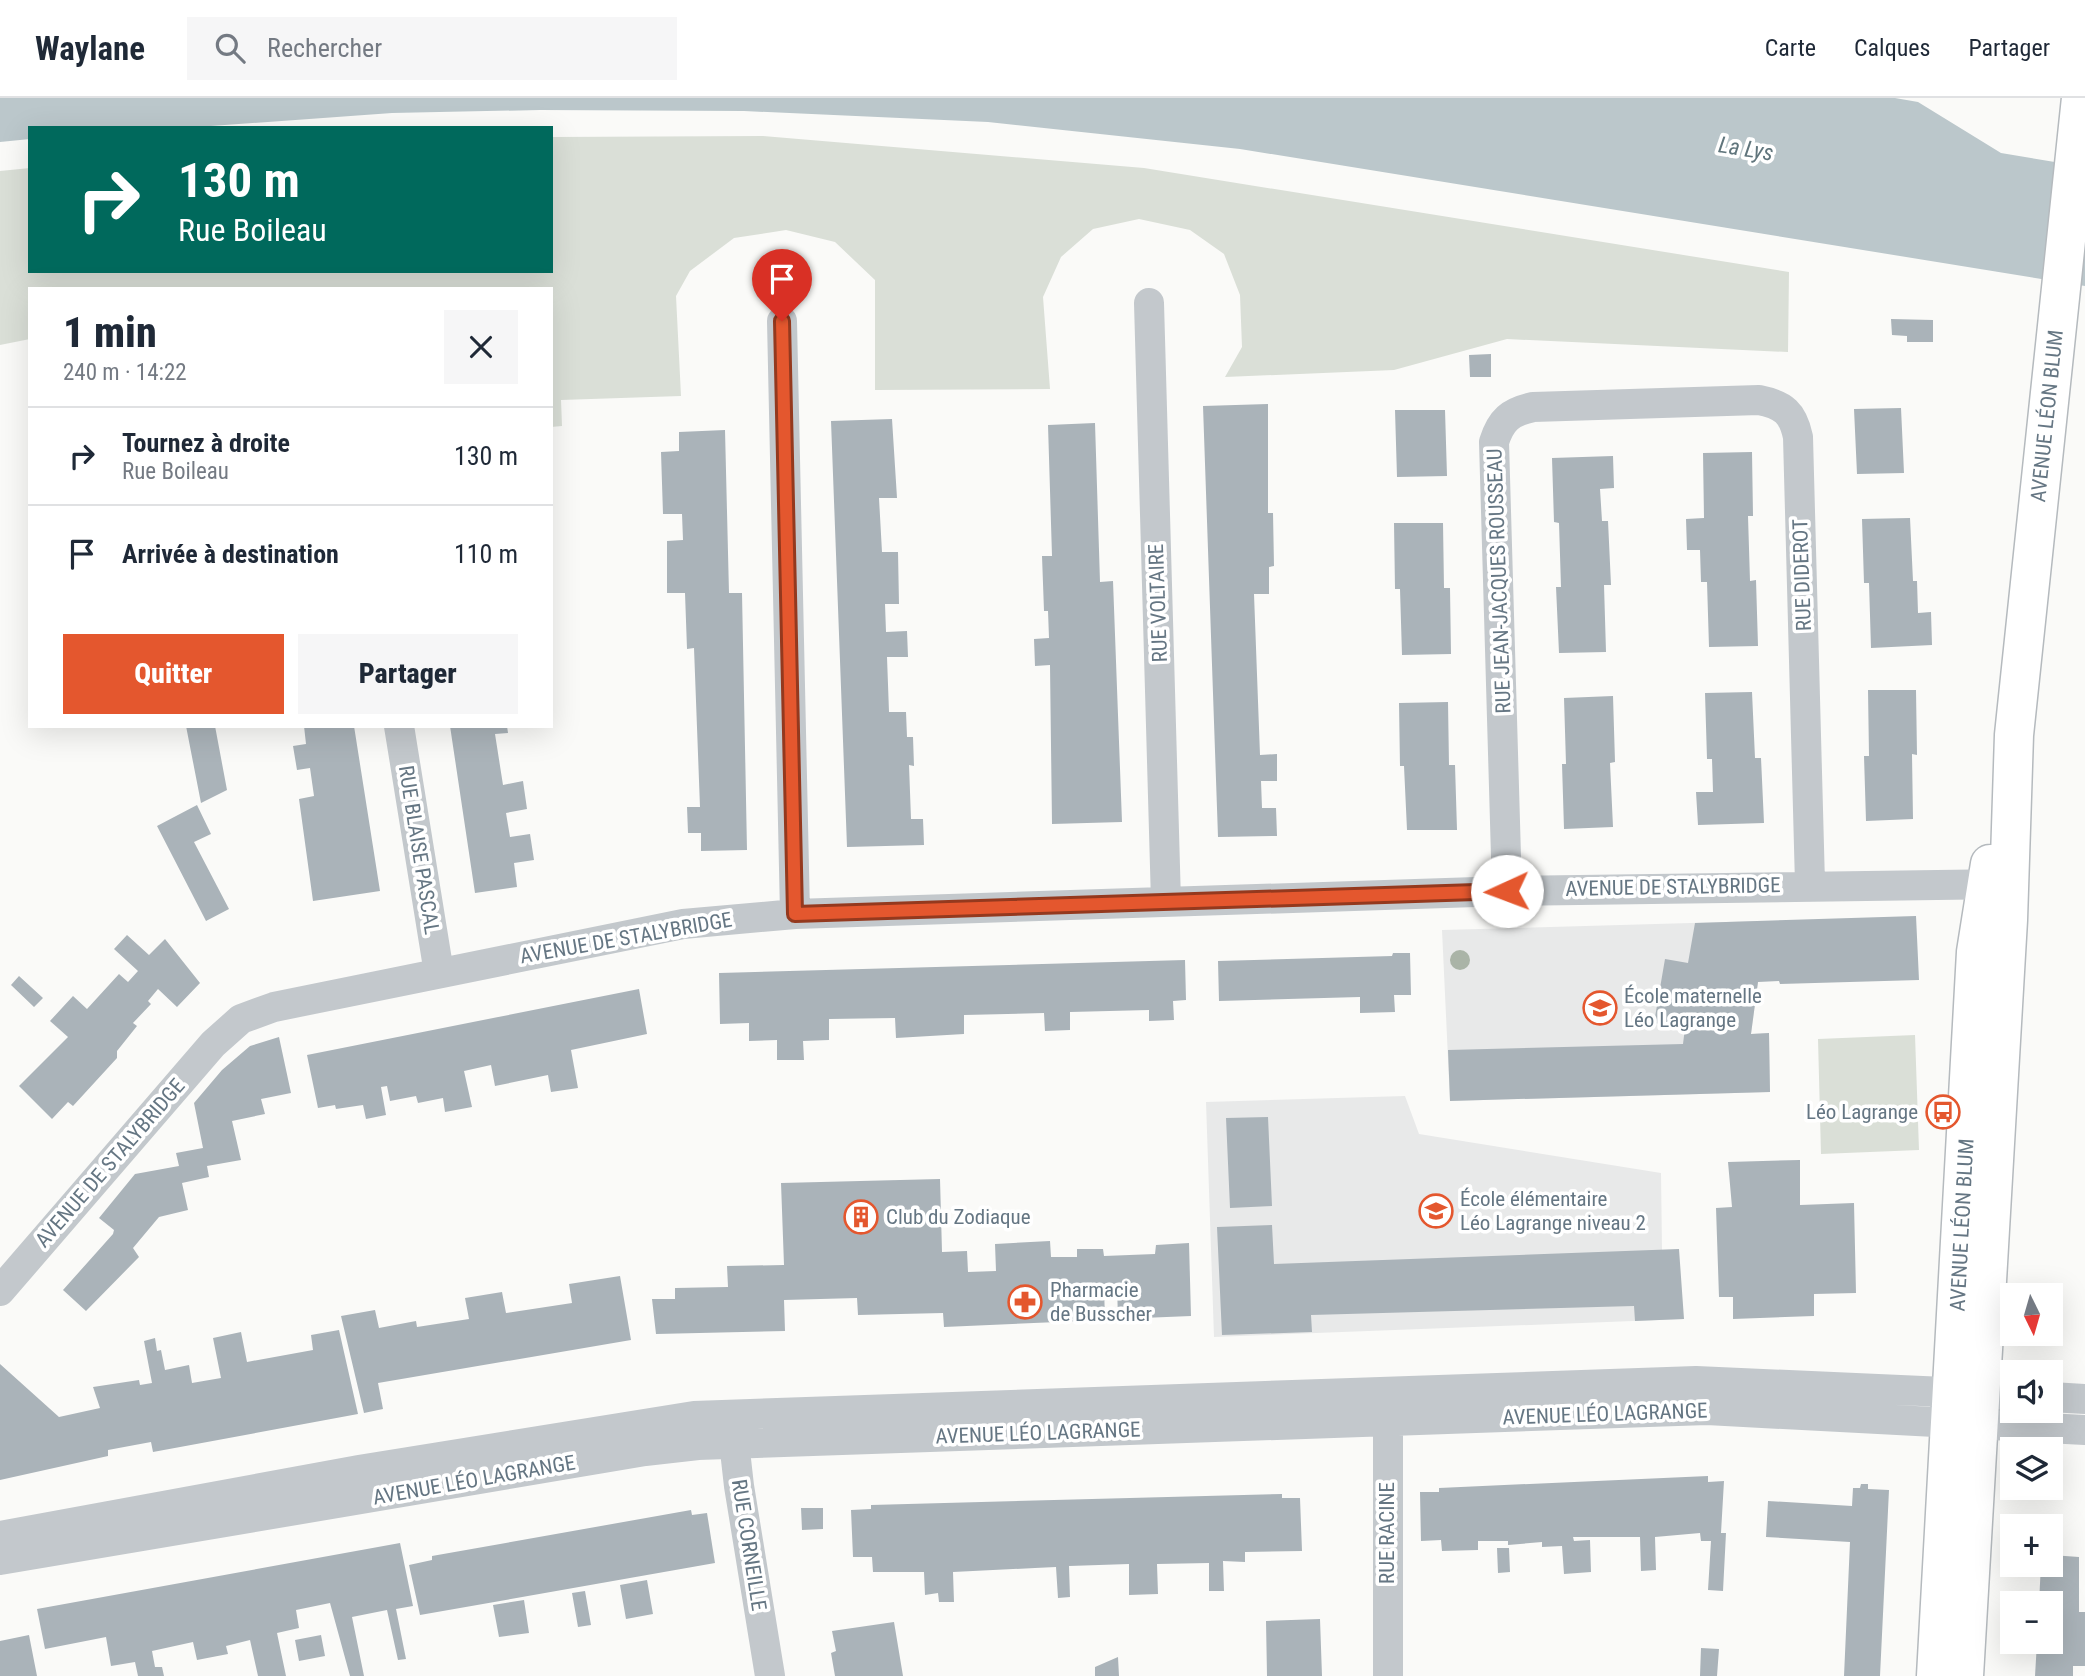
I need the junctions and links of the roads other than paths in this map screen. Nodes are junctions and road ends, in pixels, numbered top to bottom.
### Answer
1 (2081, 98) edge
2 (1149, 303) dead end
3 (782, 321) dead end
4 (1647, 403) joint
5 (399, 728) edge
6 (1810, 884) junction
7 (1998, 884) junction
8 (1507, 891) junction
9 (1166, 902) junction
10 (795, 914) junction
11 (439, 973) junction
12 (0, 1291) edge
13 (1388, 1390) junction
14 (2063, 1398) edge
15 (2085, 1399) edge
16 (1975, 1405) edge
17 (731, 1414) junction
18 (1387, 1421) junction
19 (2085, 1430) edge
20 (733, 1443) junction
21 (0, 1535) edge
22 (0, 1560) edge
23 (770, 1676) edge
24 (1388, 1676) edge
25 (1936, 1676) edge
26 (1964, 1676) edge

1 - 7 main road, AVENUE LÉON BLUM
2 - 9 street, RUE VOLTAIRE
3 - 10 street
4 - 6 street, RUE DIDEROT
4 - 8 street, RUE JEAN-JACQUES ROUSSEAU
5 - 11 street, RUE BLAISE PASCAL
6 - 7 street, AVENUE DE STALYBRIDGE
6 - 8 street, AVENUE DE STALYBRIDGE
7 - 16 main road, AVENUE LÉON BLUM
8 - 9 street, AVENUE DE STALYBRIDGE
9 - 10 street, AVENUE DE STALYBRIDGE
10 - 11 street, AVENUE DE STALYBRIDGE
11 - 12 street, AVENUE DE STALYBRIDGE
13 - 16 street, AVENUE LÉO LAGRANGE
13 - 17 street, AVENUE LÉO LAGRANGE
13 - 18 street, RUE RACINE
14 - 15 street
16 - 18 street, AVENUE LÉO LAGRANGE
16 - 19 street, AVENUE LÉO LAGRANGE
16 - 25 main road, AVENUE LÉON BLUM
16 - 26 main road, AVENUE LÉON BLUM
17 - 20 street, RUE CORNEILLE
17 - 21 street, AVENUE LÉO LAGRANGE
18 - 20 street, AVENUE LÉO LAGRANGE
18 - 24 street, RUE RACINE
20 - 22 street, AVENUE LÉO LAGRANGE
20 - 23 street, RUE CORNEILLE

